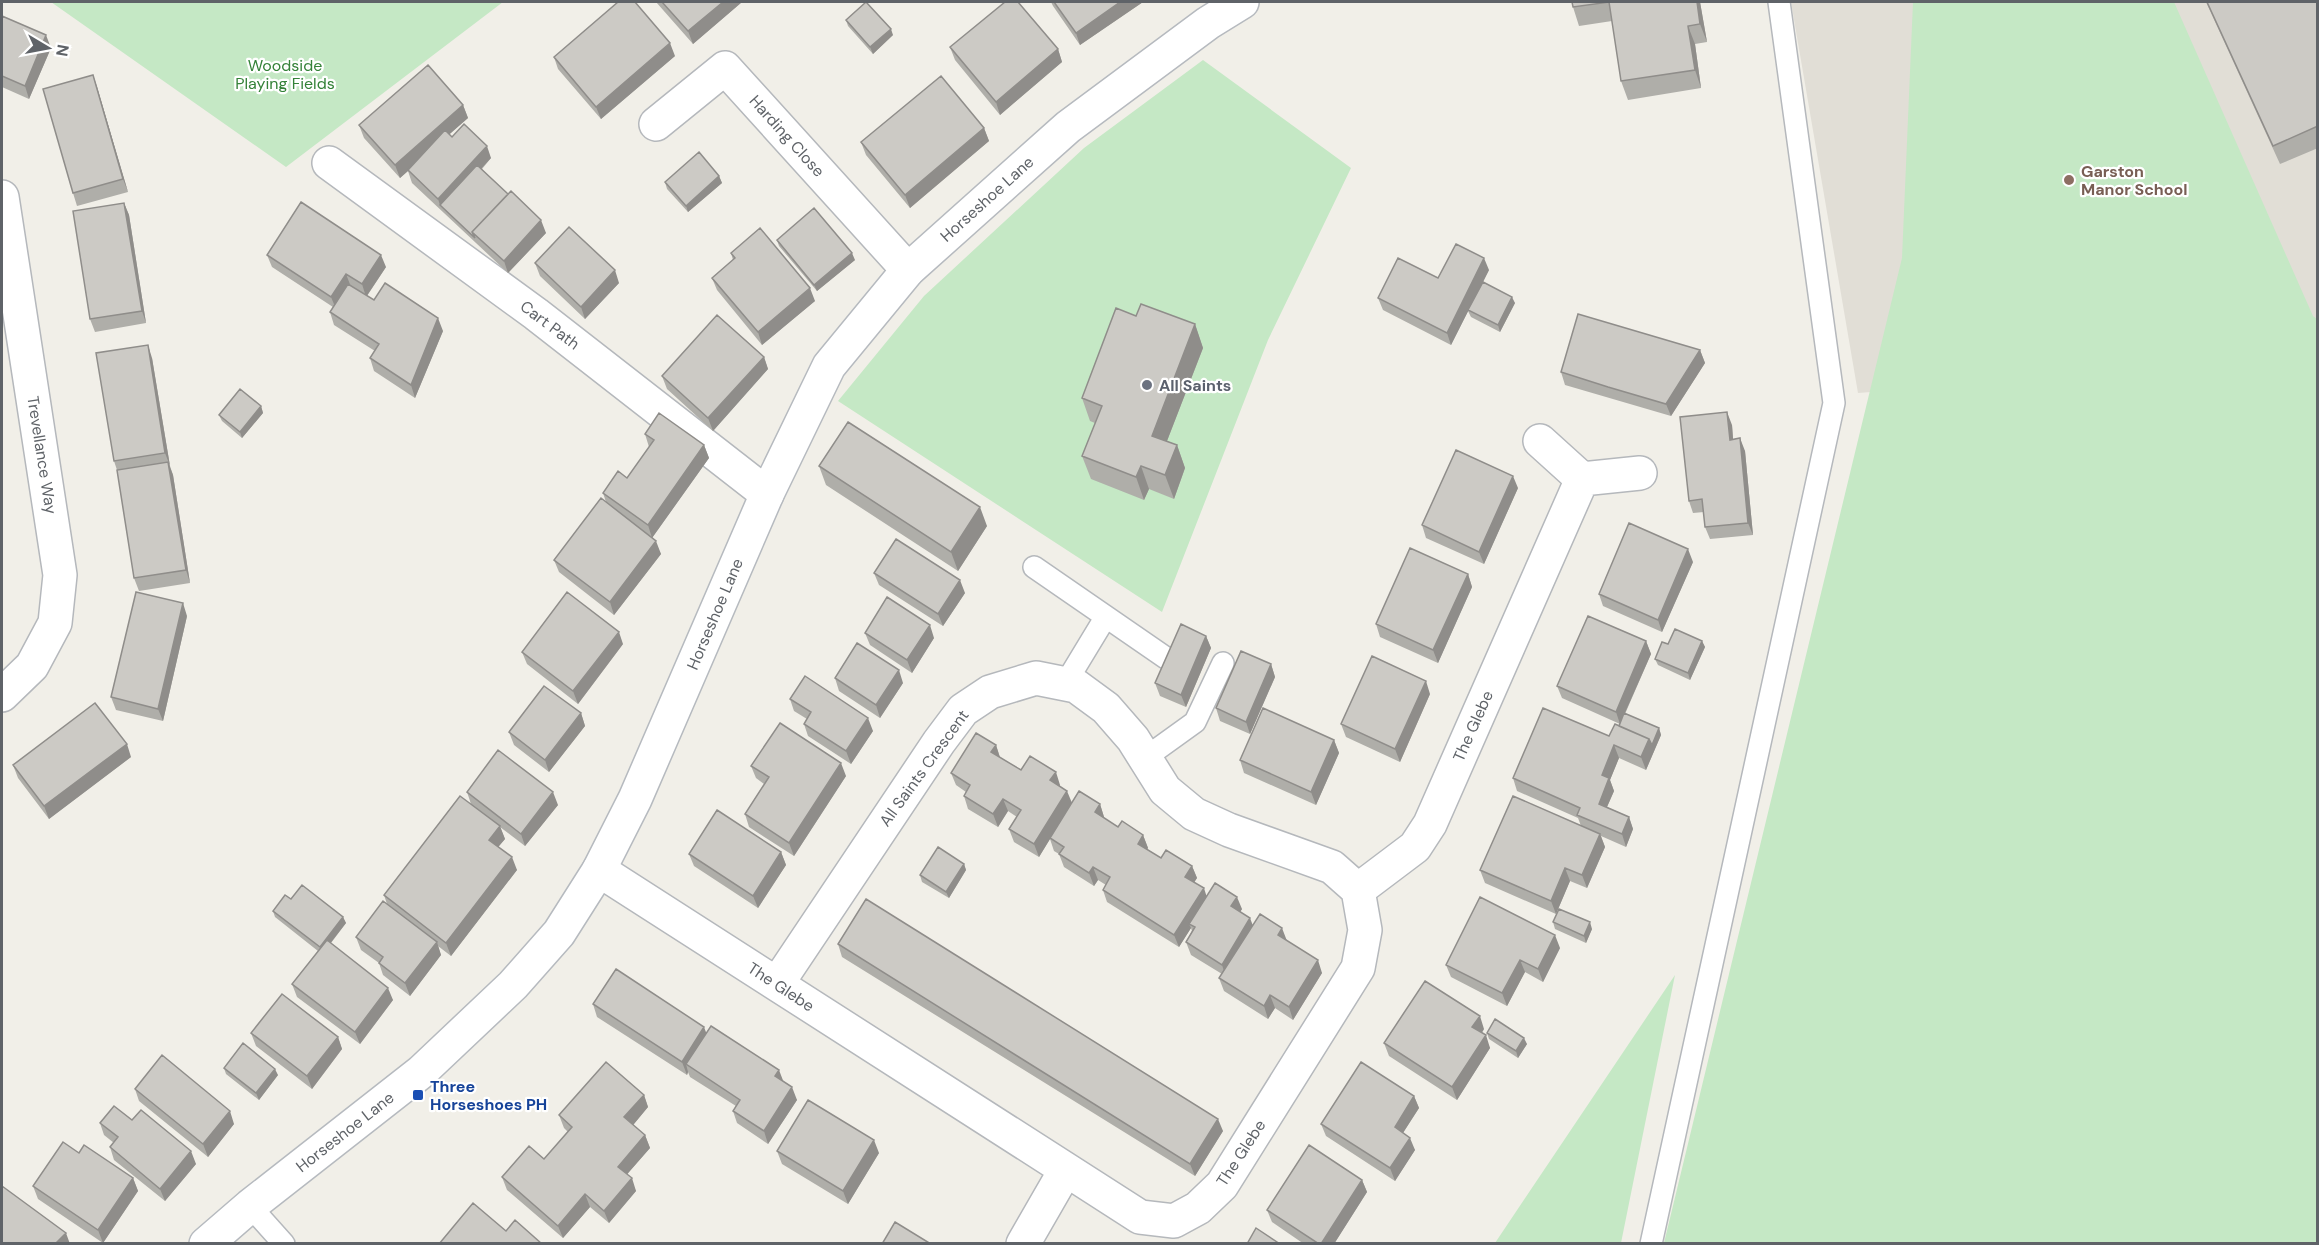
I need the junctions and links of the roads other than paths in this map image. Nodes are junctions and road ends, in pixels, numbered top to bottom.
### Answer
1 (1779, 2) edge
2 (1237, 3) edge
3 (656, 124) dead end
4 (329, 163) dead end
5 (2, 197) edge
6 (908, 270) junction
7 (1540, 441) dead end
8 (1640, 473) dead end
9 (1582, 479) junction
10 (767, 494) junction
11 (1034, 567) dead end
12 (1106, 618) junction
13 (1166, 658) edge
14 (1222, 663) dead end
15 (1065, 684) junction
16 (2, 695) edge
17 (1145, 758) junction
18 (599, 870) junction
19 (1358, 890) junction
20 (777, 984) junction
21 (1065, 1171) junction
22 (250, 1206) junction
23 (206, 1244) edge
24 (284, 1244) edge
25 (1023, 1244) edge
26 (1652, 1244) edge

1 - 26 lane
2 - 6 street, Horseshoe Lane
3 - 6 street, Harding Close
4 - 10 street, Cart Path
5 - 16 street, Trevellance Way
6 - 10 street, Horseshoe Lane
7 - 9 street
8 - 9 street
9 - 19 street, The Glebe
10 - 18 street, Horseshoe Lane
11 - 12 lane
12 - 13 lane
12 - 15 lane
14 - 17 lane
15 - 17 street, All Saints Crescent
15 - 20 street, All Saints Crescent
17 - 19 street, All Saints Crescent
18 - 20 street, The Glebe
18 - 22 street, Horseshoe Lane
19 - 21 street, The Glebe
20 - 21 street, The Glebe
21 - 25 street
22 - 23 street, Horseshoe Lane
22 - 24 lane

